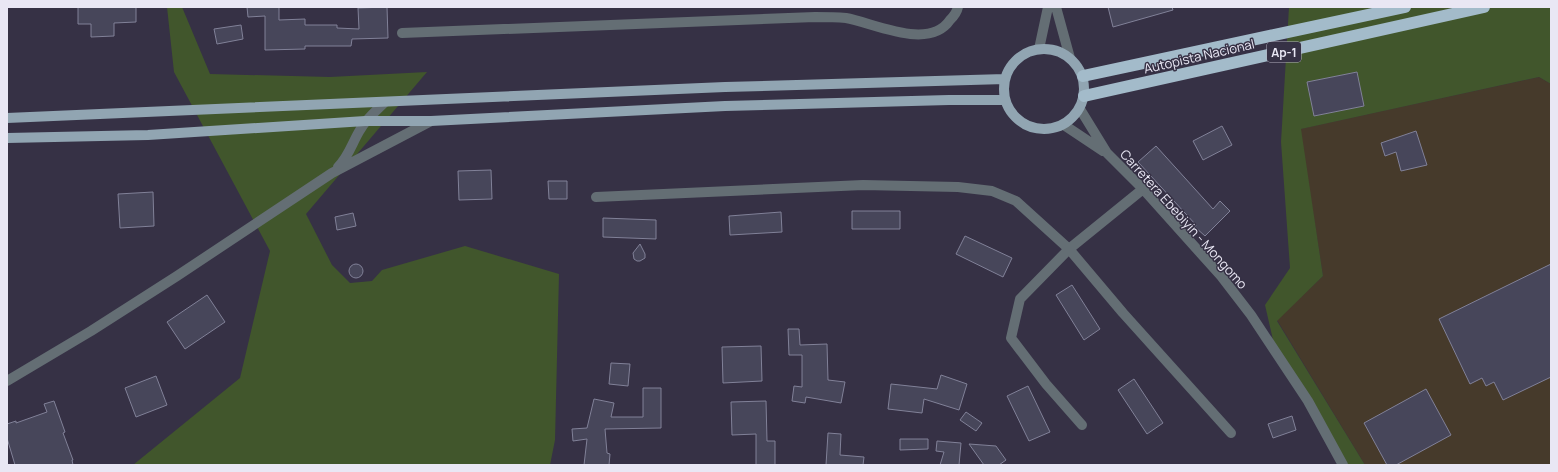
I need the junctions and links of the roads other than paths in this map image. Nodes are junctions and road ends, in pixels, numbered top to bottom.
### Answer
1 (958, 7) edge
2 (1048, 7) edge
3 (1056, 7) edge
4 (1405, 7) edge
5 (1484, 7) edge
6 (402, 33) dead end
7 (1039, 49) junction
8 (1070, 58) junction
9 (1083, 76) junction
10 (1005, 79) junction
11 (1084, 96) junction
12 (1005, 100) junction
13 (386, 102) junction
14 (1080, 108) junction
15 (7, 118) edge
16 (366, 121) junction
17 (431, 121) junction
18 (1064, 125) junction
19 (7, 138) edge
20 (1107, 153) junction
21 (332, 173) junction
22 (1143, 189) junction
23 (596, 196) dead end
24 (1069, 249) junction
25 (7, 381) edge
26 (1082, 425) dead end
27 (1231, 433) dead end
28 (1343, 465) edge

1 - 6 street
2 - 7 street
3 - 8 street
4 - 9 highway, Autopista Nacional / Ap-1
5 - 11 highway, Autopista Nacional / Ap-1
7 - 8 main road
7 - 10 main road
8 - 9 main road
9 - 11 main road
10 - 12 main road
10 - 13 main road
11 - 14 main road
12 - 17 main road
12 - 18 main road
13 - 15 main road
13 - 16 street
14 - 18 main road
14 - 20 street, Carretera Ebebiyin - Mongomo
16 - 17 main road
16 - 19 main road
16 - 21 street
17 - 21 street
18 - 20 street, Carretera Ebebiyin - Mongomo
20 - 22 street, Carretera Ebebiyin - Mongomo
21 - 25 street
22 - 24 street
22 - 28 street, Carretera Ebebiyin - Mongomo
23 - 24 street
24 - 26 street
24 - 27 street

